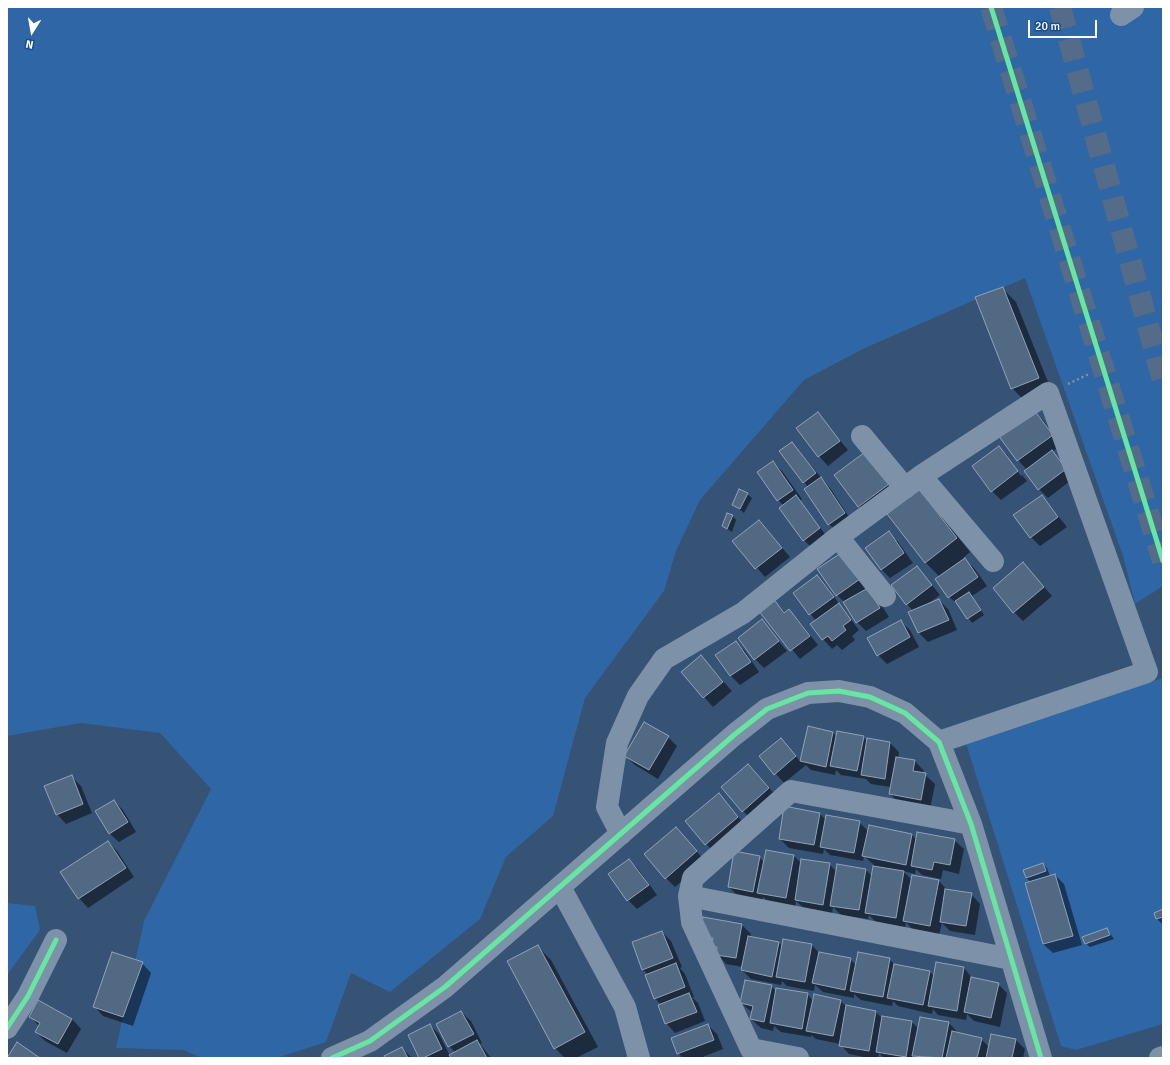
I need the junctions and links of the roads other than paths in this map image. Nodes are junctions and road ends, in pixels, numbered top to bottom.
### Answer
1 (862, 436) dead end
2 (913, 482) junction
3 (838, 537) junction
4 (993, 561) dead end
5 (885, 596) dead end
6 (939, 742) junction
7 (971, 824) junction
8 (621, 834) junction
9 (560, 887) junction
10 (689, 896) junction
11 (56, 940) dead end
12 (1011, 959) junction
13 (7, 1028) edge
14 (1163, 1057) edge
15 (332, 1058) edge
16 (638, 1058) edge
17 (798, 1058) edge
18 (1042, 1058) edge
19 (1160, 1058) edge

1 - 2 street
2 - 3 street
2 - 4 street
2 - 6 street
3 - 5 street
3 - 8 street
6 - 7 street
6 - 8 street
7 - 10 street
7 - 12 street
8 - 9 street
9 - 15 street
9 - 16 street
10 - 12 street
10 - 17 street
11 - 13 street
12 - 18 street
14 - 19 street

